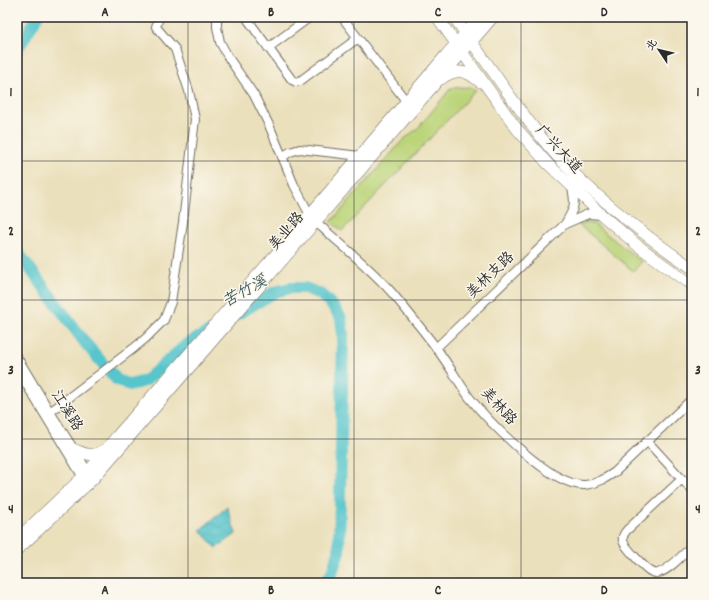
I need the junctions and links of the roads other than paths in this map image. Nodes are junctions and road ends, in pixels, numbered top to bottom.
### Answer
1 (159, 17) edge
2 (218, 17) edge
3 (247, 17) edge
4 (310, 17) edge
5 (342, 17) edge
6 (437, 17) edge
7 (454, 17) edge
8 (473, 17) edge
9 (480, 17) edge
10 (493, 17) edge
11 (358, 38) junction
12 (468, 38) junction
13 (268, 48) junction
14 (459, 48) junction
15 (502, 84) junction
16 (430, 88) junction
17 (489, 90) junction
18 (406, 101) junction
19 (360, 156) junction
20 (282, 157) junction
21 (572, 188) junction
22 (602, 215) junction
23 (313, 218) junction
24 (565, 224) junction
25 (692, 267) edge
26 (689, 283) edge
27 (436, 348) junction
28 (17, 357) edge
29 (17, 369) edge
30 (692, 399) edge
31 (50, 412) junction
32 (121, 439) junction
33 (647, 441) junction
34 (109, 446) junction
35 (73, 448) junction
36 (88, 478) junction
37 (682, 479) junction
38 (692, 490) edge
39 (17, 539) edge
40 (692, 546) edge
41 (17, 550) edge

1 - 31 street
2 - 20 street
3 - 13 street
4 - 13 street
5 - 11 street
6 - 14 main road, 广兴大道
7 - 12 main road, 广兴大道
8 - 12 street
9 - 12 main road, 美业路
10 - 12 main road, 美业路
11 - 13 street
11 - 18 street
12 - 14 main road, 美业路
12 - 15 main road, 广兴大道
14 - 16 main road, 美业路
14 - 17 main road, 广兴大道
14 - 18 main road, 美业路
15 - 17 main road
15 - 25 main road, 广兴大道
16 - 17 main road
16 - 23 main road, 美业路
17 - 21 main road, 广兴大道
18 - 19 main road, 美业路
19 - 20 street
19 - 23 main road, 美业路
20 - 23 street
21 - 22 main road, 广兴大道
21 - 24 street
22 - 24 street
22 - 26 main road, 广兴大道
23 - 27 street, 美林路
23 - 32 main road, 美业路
24 - 27 street, 美林支路
27 - 33 street, 美林路
28 - 31 street, 江溪路
29 - 36 street, 江溪路
30 - 33 street, 美林路
31 - 35 street, 江溪路
32 - 34 main road, 美业路
32 - 36 main road, 美业路
33 - 37 street
34 - 35 main road
34 - 36 main road, 美业路
35 - 36 street, 江溪路
36 - 39 main road
36 - 41 main road
37 - 38 street
37 - 40 street

